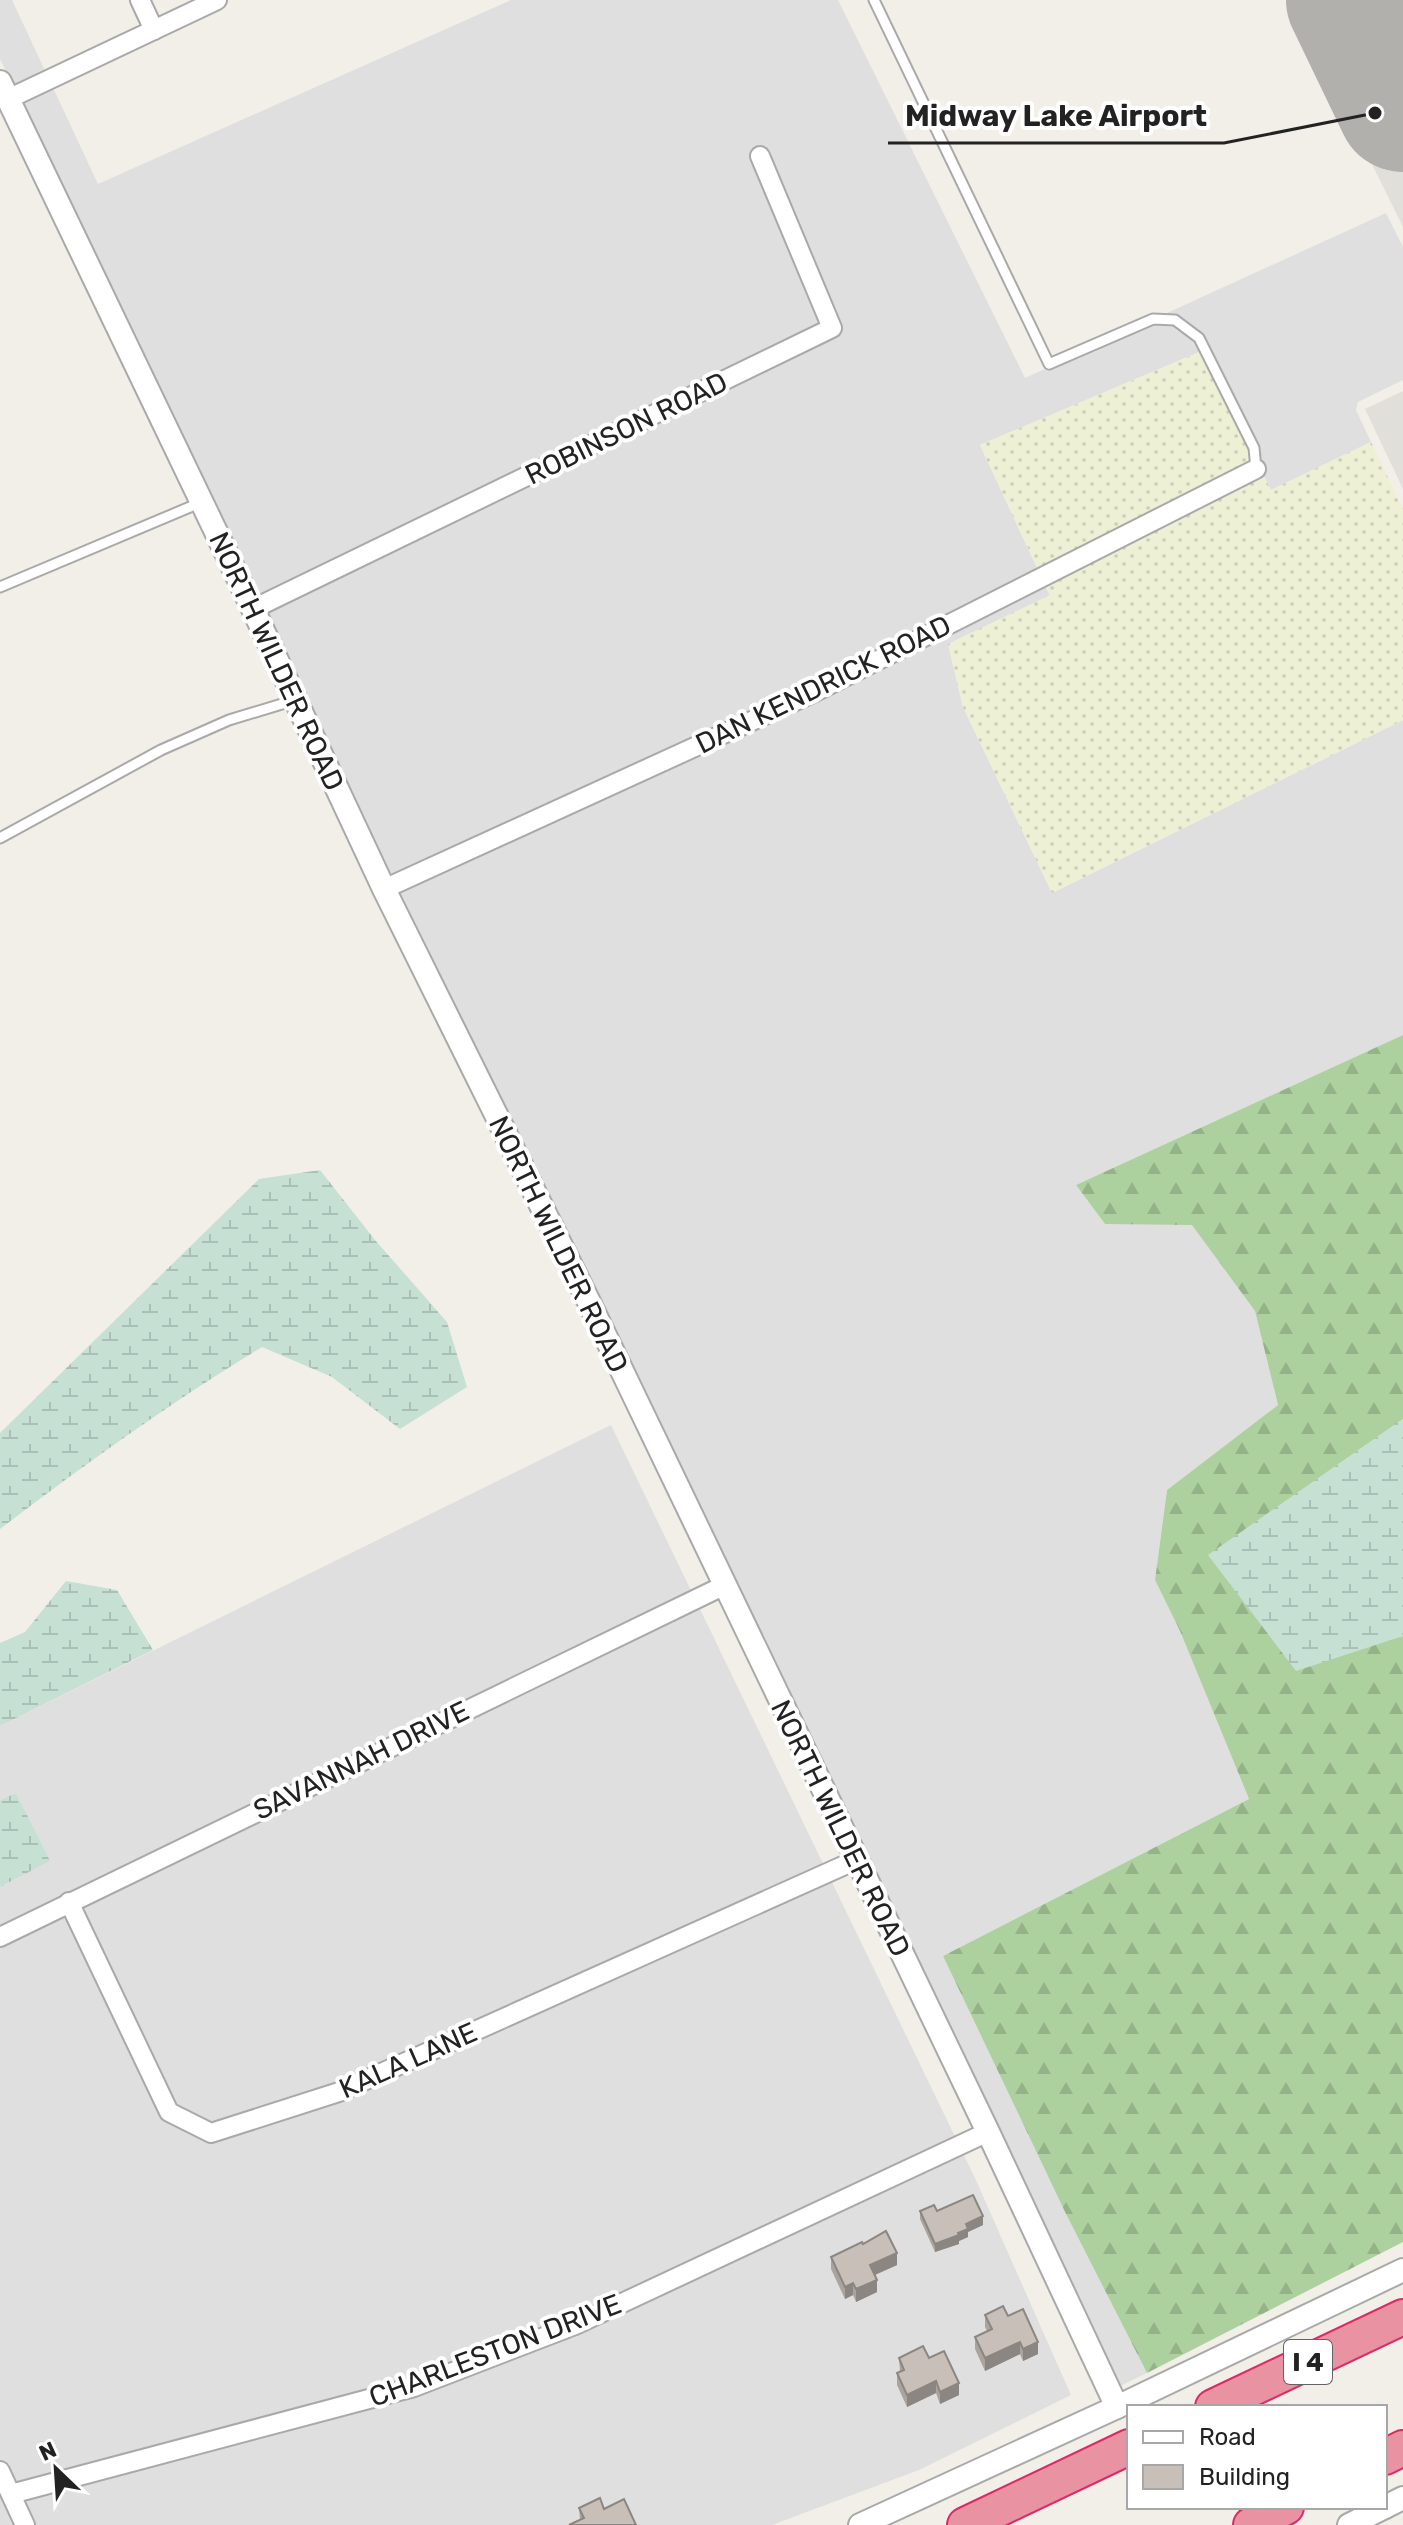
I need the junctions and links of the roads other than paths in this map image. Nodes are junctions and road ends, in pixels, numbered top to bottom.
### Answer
1 (140, 0) edge
2 (217, 0) edge
3 (874, 0) edge
4 (154, 30) junction
5 (3, 95) edge
6 (760, 156) dead end
7 (1256, 469) joint
8 (202, 502) junction
9 (0, 587) edge
10 (253, 609) junction
11 (295, 700) junction
12 (0, 838) edge
13 (384, 889) junction
14 (723, 1586) junction
15 (856, 1860) junction
16 (69, 1902) junction
17 (0, 1937) edge
18 (988, 2132) junction
19 (1403, 2270) edge
20 (1403, 2317) edge
21 (1217, 2405) edge
22 (1117, 2407) junction
23 (1127, 2448) edge
24 (0, 2471) edge
25 (11, 2494) junction
26 (1282, 2509) edge
27 (1381, 2509) edge
28 (25, 2525) edge
29 (860, 2525) edge
30 (965, 2525) edge
31 (1251, 2525) edge
32 (1349, 2525) edge

1 - 4 street
2 - 4 street
3 - 7 lane
4 - 5 street
5 - 8 street, NORTH WILDER ROAD
6 - 10 street, ROBINSON ROAD
7 - 13 street, DAN KENDRICK ROAD
8 - 9 lane
8 - 10 street, NORTH WILDER ROAD
10 - 11 street, NORTH WILDER ROAD
11 - 12 lane
11 - 13 street, NORTH WILDER ROAD
13 - 14 street, NORTH WILDER ROAD
14 - 15 street, NORTH WILDER ROAD
14 - 16 street, SAVANNAH DRIVE
15 - 16 street, KALA LANE
15 - 18 street, NORTH WILDER ROAD
16 - 17 street, SAVANNAH DRIVE
18 - 22 street, NORTH WILDER ROAD
18 - 25 street, CHARLESTON DRIVE
19 - 22 street
20 - 21 highway, I 4
22 - 29 street
23 - 30 highway
24 - 25 street
25 - 28 street
26 - 31 highway
27 - 32 street

